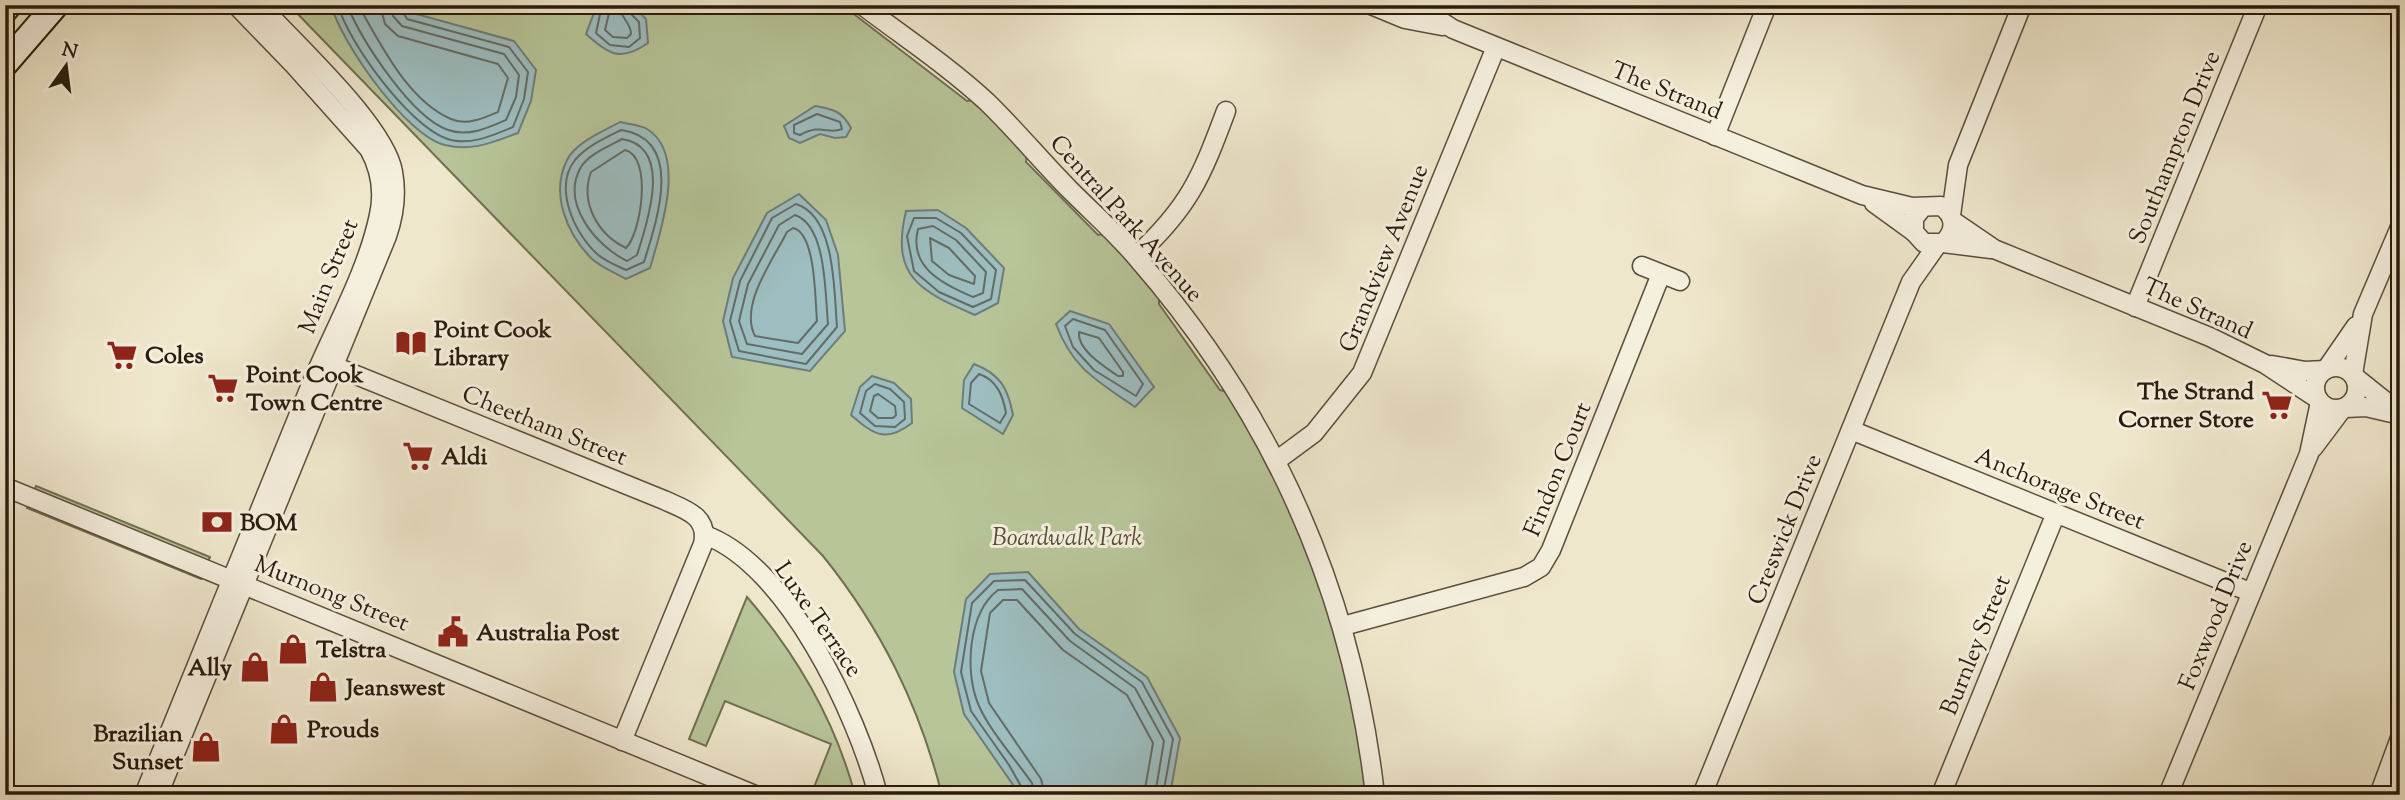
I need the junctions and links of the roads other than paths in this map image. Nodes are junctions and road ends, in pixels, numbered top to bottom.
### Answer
1 (9, 5) edge
2 (56, 5) edge
3 (236, 5) edge
4 (260, 5) edge
5 (862, 5) edge
6 (1371, 5) edge
7 (1416, 5) edge
8 (1768, 5) edge
9 (2022, 5) edge
10 (2258, 5) edge
11 (5, 10) edge
12 (1452, 29) junction
13 (1496, 47) junction
14 (5, 64) edge
15 (1226, 111) dead end
16 (1715, 136) junction
17 (1958, 165) junction
18 (1863, 195) junction
19 (1925, 206) junction
20 (1952, 218) junction
21 (2400, 227) edge
22 (1915, 234) junction
23 (1940, 244) junction
24 (1994, 249) junction
25 (1136, 256) junction
26 (1642, 266) dead end
27 (1661, 274) junction
28 (1680, 281) dead end
29 (1911, 282) junction
30 (2135, 307) junction
31 (2363, 314) junction
32 (327, 363) junction
33 (2265, 364) junction
34 (2326, 369) junction
35 (2354, 376) junction
36 (2319, 400) junction
37 (2344, 408) junction
38 (2400, 414) edge
39 (1851, 430) junction
40 (2309, 454) junction
41 (1276, 461) junction
42 (5, 487) edge
43 (2056, 513) junction
44 (705, 531) junction
45 (238, 581) junction
46 (2250, 592) junction
47 (1343, 626) junction
48 (2400, 738) edge
49 (622, 741) junction
50 (144, 795) edge
51 (158, 795) edge
52 (755, 795) edge
53 (878, 795) edge
54 (1375, 795) edge
55 (1702, 795) edge
56 (1941, 795) edge
57 (2168, 795) edge
58 (2379, 795) edge

1 - 11 main road
2 - 14 main road
3 - 32 street, Main Street
4 - 32 street, Main Street
5 - 25 street, Central Park Avenue
6 - 12 street, The Strand
7 - 12 street, The Strand
8 - 16 street
9 - 17 street
10 - 30 street, Southampton Drive
12 - 13 street, The Strand
13 - 16 street, The Strand
13 - 41 street, Grandview Avenue
15 - 25 street
16 - 18 street, The Strand
17 - 19 street
17 - 20 street
18 - 19 street, The Strand
18 - 22 street, The Strand
19 - 20 street
19 - 22 street
20 - 23 street
20 - 24 street, The Strand
21 - 31 street
22 - 23 street
22 - 29 street, Creswick Drive
23 - 24 street, The Strand
23 - 29 street, Creswick Drive
24 - 30 street, The Strand
25 - 41 street, Central Park Avenue
26 - 27 street
27 - 28 street
27 - 47 street, Findon Court
29 - 39 street, Creswick Drive
30 - 33 street, The Strand
31 - 34 street
31 - 35 street
32 - 44 street, Cheetham Street
32 - 45 street, Main Street
33 - 34 street, The Strand
33 - 36 street, The Strand
34 - 35 street
34 - 36 street
35 - 37 street
35 - 38 street
36 - 37 street
36 - 40 street, Foxwood Drive
37 - 38 street
37 - 40 street, Foxwood Drive
39 - 43 street, Anchorage Street
39 - 55 street, Creswick Drive
40 - 46 street, Foxwood Drive
41 - 47 street, Central Park Avenue
42 - 45 street, Murnong Street
43 - 46 street, Anchorage Street
43 - 56 street, Burnley Street
44 - 49 street
44 - 53 street, Luxe Terrace
45 - 49 street, Murnong Street
45 - 50 street, Main Street
45 - 51 street, Main Street
46 - 57 street, Foxwood Drive
47 - 54 street, Central Park Avenue
48 - 58 street
49 - 52 street, Murnong Street

